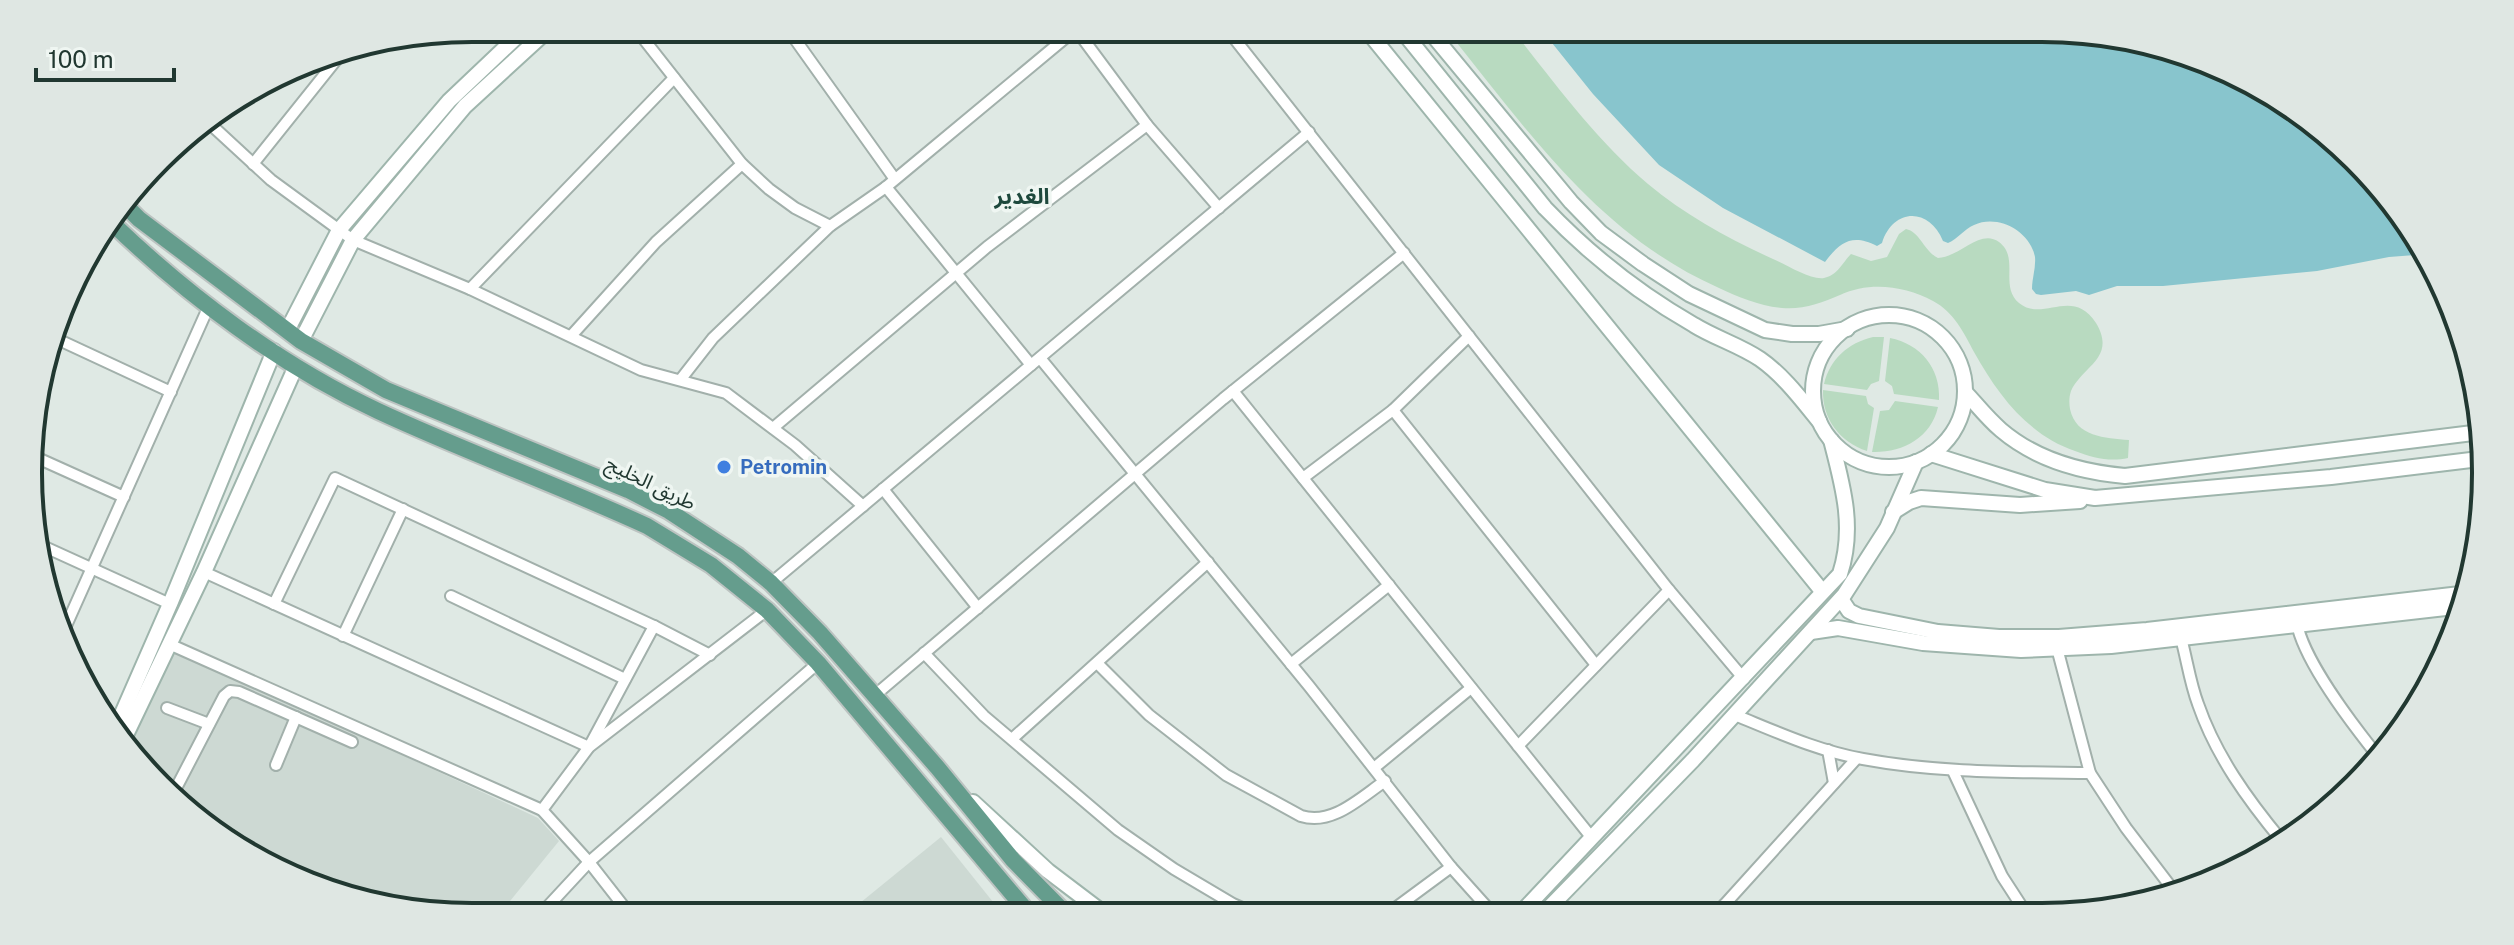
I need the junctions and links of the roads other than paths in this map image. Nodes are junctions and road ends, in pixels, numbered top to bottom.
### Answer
1 (511, 42) edge
2 (535, 42) edge
3 (646, 42) edge
4 (797, 42) edge
5 (1059, 42) edge
6 (1085, 42) edge
7 (1237, 42) edge
8 (1376, 42) edge
9 (1411, 42) edge
10 (1439, 42) edge
11 (331, 66) edge
12 (674, 78) junction
13 (1147, 125) junction
14 (214, 128) edge
15 (1309, 132) junction
16 (253, 164) junction
17 (742, 164) junction
18 (894, 178) junction
19 (886, 187) junction
20 (1219, 208) junction
21 (131, 211) edge
22 (830, 226) junction
23 (118, 228) edge
24 (339, 230) junction
25 (353, 240) junction
26 (1404, 253) junction
27 (957, 272) junction
28 (470, 289) junction
29 (208, 308) junction
30 (1847, 329) junction
31 (287, 331) junction
32 (571, 336) junction
33 (1469, 336) junction
34 (301, 341) junction
35 (63, 342) edge
36 (274, 351) junction
37 (1036, 361) junction
38 (296, 366) junction
39 (681, 379) junction
40 (1233, 391) junction
41 (171, 392) junction
42 (1966, 393) junction
43 (1393, 410) junction
44 (1819, 421) junction
45 (773, 428) junction
46 (2470, 433) edge
47 (1831, 440) junction
48 (1931, 454) junction
49 (42, 460) edge
50 (2472, 460) edge
51 (1916, 462) junction
52 (1136, 474) junction
53 (1303, 478) junction
54 (883, 489) junction
55 (124, 497) junction
56 (2095, 498) junction
57 (863, 506) junction
58 (403, 509) junction
59 (1893, 513) junction
60 (49, 549) edge
61 (1208, 562) junction
62 (92, 568) junction
63 (204, 572) junction
64 (771, 583) junction
65 (1389, 585) junction
66 (1669, 590) junction
67 (1822, 591) junction
68 (2454, 595) edge
69 (451, 596) dead end
70 (1841, 599) junction
71 (170, 604) junction
72 (274, 604) junction
73 (2450, 607) edge
74 (978, 608) junction
75 (767, 610) junction
76 (2296, 619) junction
77 (69, 620) edge
78 (654, 626) junction
79 (1811, 632) junction
80 (343, 636) junction
81 (2181, 638) junction
82 (169, 644) junction
83 (2057, 648) junction
84 (924, 653) junction
85 (710, 655) junction
86 (818, 663) junction
87 (1097, 663) junction
88 (1291, 664) junction
89 (1596, 665) junction
90 (625, 679) junction
91 (1744, 679) junction
92 (1471, 688) junction
93 (874, 696) junction
94 (167, 708) dead end
95 (1735, 715) junction
96 (296, 717) junction
97 (120, 719) edge
98 (209, 724) junction
99 (128, 731) edge
100 (1012, 739) junction
101 (352, 742) dead end
102 (1518, 746) junction
103 (589, 747) junction
104 (2372, 748) edge
105 (1828, 750) junction
106 (1857, 758) junction
107 (276, 765) dead end
108 (937, 767) junction
109 (1374, 768) junction
110 (1953, 771) junction
111 (2090, 773) junction
112 (1385, 781) junction
113 (1834, 783) junction
114 (177, 785) edge
115 (542, 810) junction
116 (2276, 833) edge
117 (1592, 838) junction
118 (589, 862) junction
119 (1451, 867) junction
120 (2168, 883) edge
121 (1571, 886) junction
122 (551, 903) edge
123 (621, 903) edge
124 (1020, 903) edge
125 (1055, 903) edge
126 (1090, 903) edge
127 (1231, 903) edge
128 (1402, 903) edge
129 (1483, 903) edge
130 (1530, 903) edge
131 (1554, 903) edge
132 (1561, 903) edge
133 (1726, 903) edge
134 (2020, 903) edge

1 - 24 main road
2 - 25 main road
3 - 12 street
4 - 18 street
5 - 18 street
6 - 13 street
7 - 15 street
8 - 67 main road
9 - 44 main road
10 - 30 main road
11 - 16 street
12 - 17 street
12 - 28 street
13 - 20 street
13 - 27 street
14 - 16 street
15 - 20 street
15 - 26 street
16 - 24 street
17 - 22 street
17 - 32 street
18 - 19 street
19 - 22 street
19 - 27 street
20 - 37 street
21 - 31 main road, طريق الخليج
22 - 39 street
23 - 29 main road, طريق الخليج
24 - 25 street
24 - 31 main road
25 - 28 street
25 - 34 main road
26 - 33 street
26 - 40 street
27 - 37 street
27 - 45 street
28 - 32 street
29 - 36 main road, طريق الخليج
29 - 41 street
30 - 42 main road
30 - 44 main road
31 - 34 main road, طريق الخليج
32 - 39 street
33 - 43 street
33 - 66 street
34 - 64 main road, طريق الخليج
35 - 41 street
36 - 38 main road, طريق الخليج
36 - 71 main road
37 - 52 street
37 - 54 street
38 - 63 main road
38 - 75 main road, طريق الخليج
39 - 45 street
40 - 52 street
40 - 53 street
41 - 55 street
42 - 46 main road
42 - 48 main road
43 - 53 street
43 - 89 street
44 - 47 main road
45 - 57 street
47 - 51 main road
47 - 67 main road
48 - 51 main road
48 - 56 main road
49 - 55 street
50 - 56 main road
51 - 59 main road
52 - 61 street
52 - 74 street
53 - 65 street
54 - 57 street
54 - 74 street
55 - 62 street
56 - 59 main road
57 - 64 street
58 - 72 street
58 - 78 street
58 - 80 street
59 - 70 main road
60 - 62 street
61 - 87 street
61 - 88 street
62 - 71 street
62 - 77 street
63 - 72 street
63 - 82 main road
64 - 93 main road, طريق الخليج
65 - 88 street
65 - 92 street
66 - 89 street
66 - 91 street
67 - 91 main road
68 - 76 main road
69 - 90 street
70 - 76 main road
70 - 79 main road
71 - 97 main road
72 - 80 street
73 - 76 main road
74 - 84 street
75 - 85 street
75 - 86 main road, طريق الخليج
76 - 81 main road
76 - 104 street
78 - 85 street
78 - 90 street
79 - 83 main road
79 - 95 main road
80 - 103 street
81 - 83 main road
81 - 116 street
82 - 99 main road
82 - 115 street
83 - 111 street
84 - 93 street
84 - 100 street
85 - 103 street
86 - 118 street
86 - 124 main road, طريق الخليج
87 - 100 street
87 - 112 street
88 - 109 street
89 - 102 street
90 - 103 street
91 - 117 main road
92 - 102 street
92 - 109 street
93 - 108 main road, طريق الخليج
94 - 98 street
95 - 105 street
95 - 121 main road
96 - 98 street
96 - 101 street
96 - 107 street
98 - 114 street
100 - 127 street
102 - 117 street
103 - 115 street
105 - 106 street
105 - 113 street
106 - 110 street
106 - 113 street
108 - 125 main road, طريق الخليج
108 - 126 main road
109 - 112 street
110 - 111 street
110 - 134 street
111 - 120 street
112 - 119 street
113 - 133 street
115 - 118 street
117 - 130 main road
118 - 122 street
118 - 123 street
119 - 128 street
119 - 129 street
121 - 131 main road
121 - 132 main road

